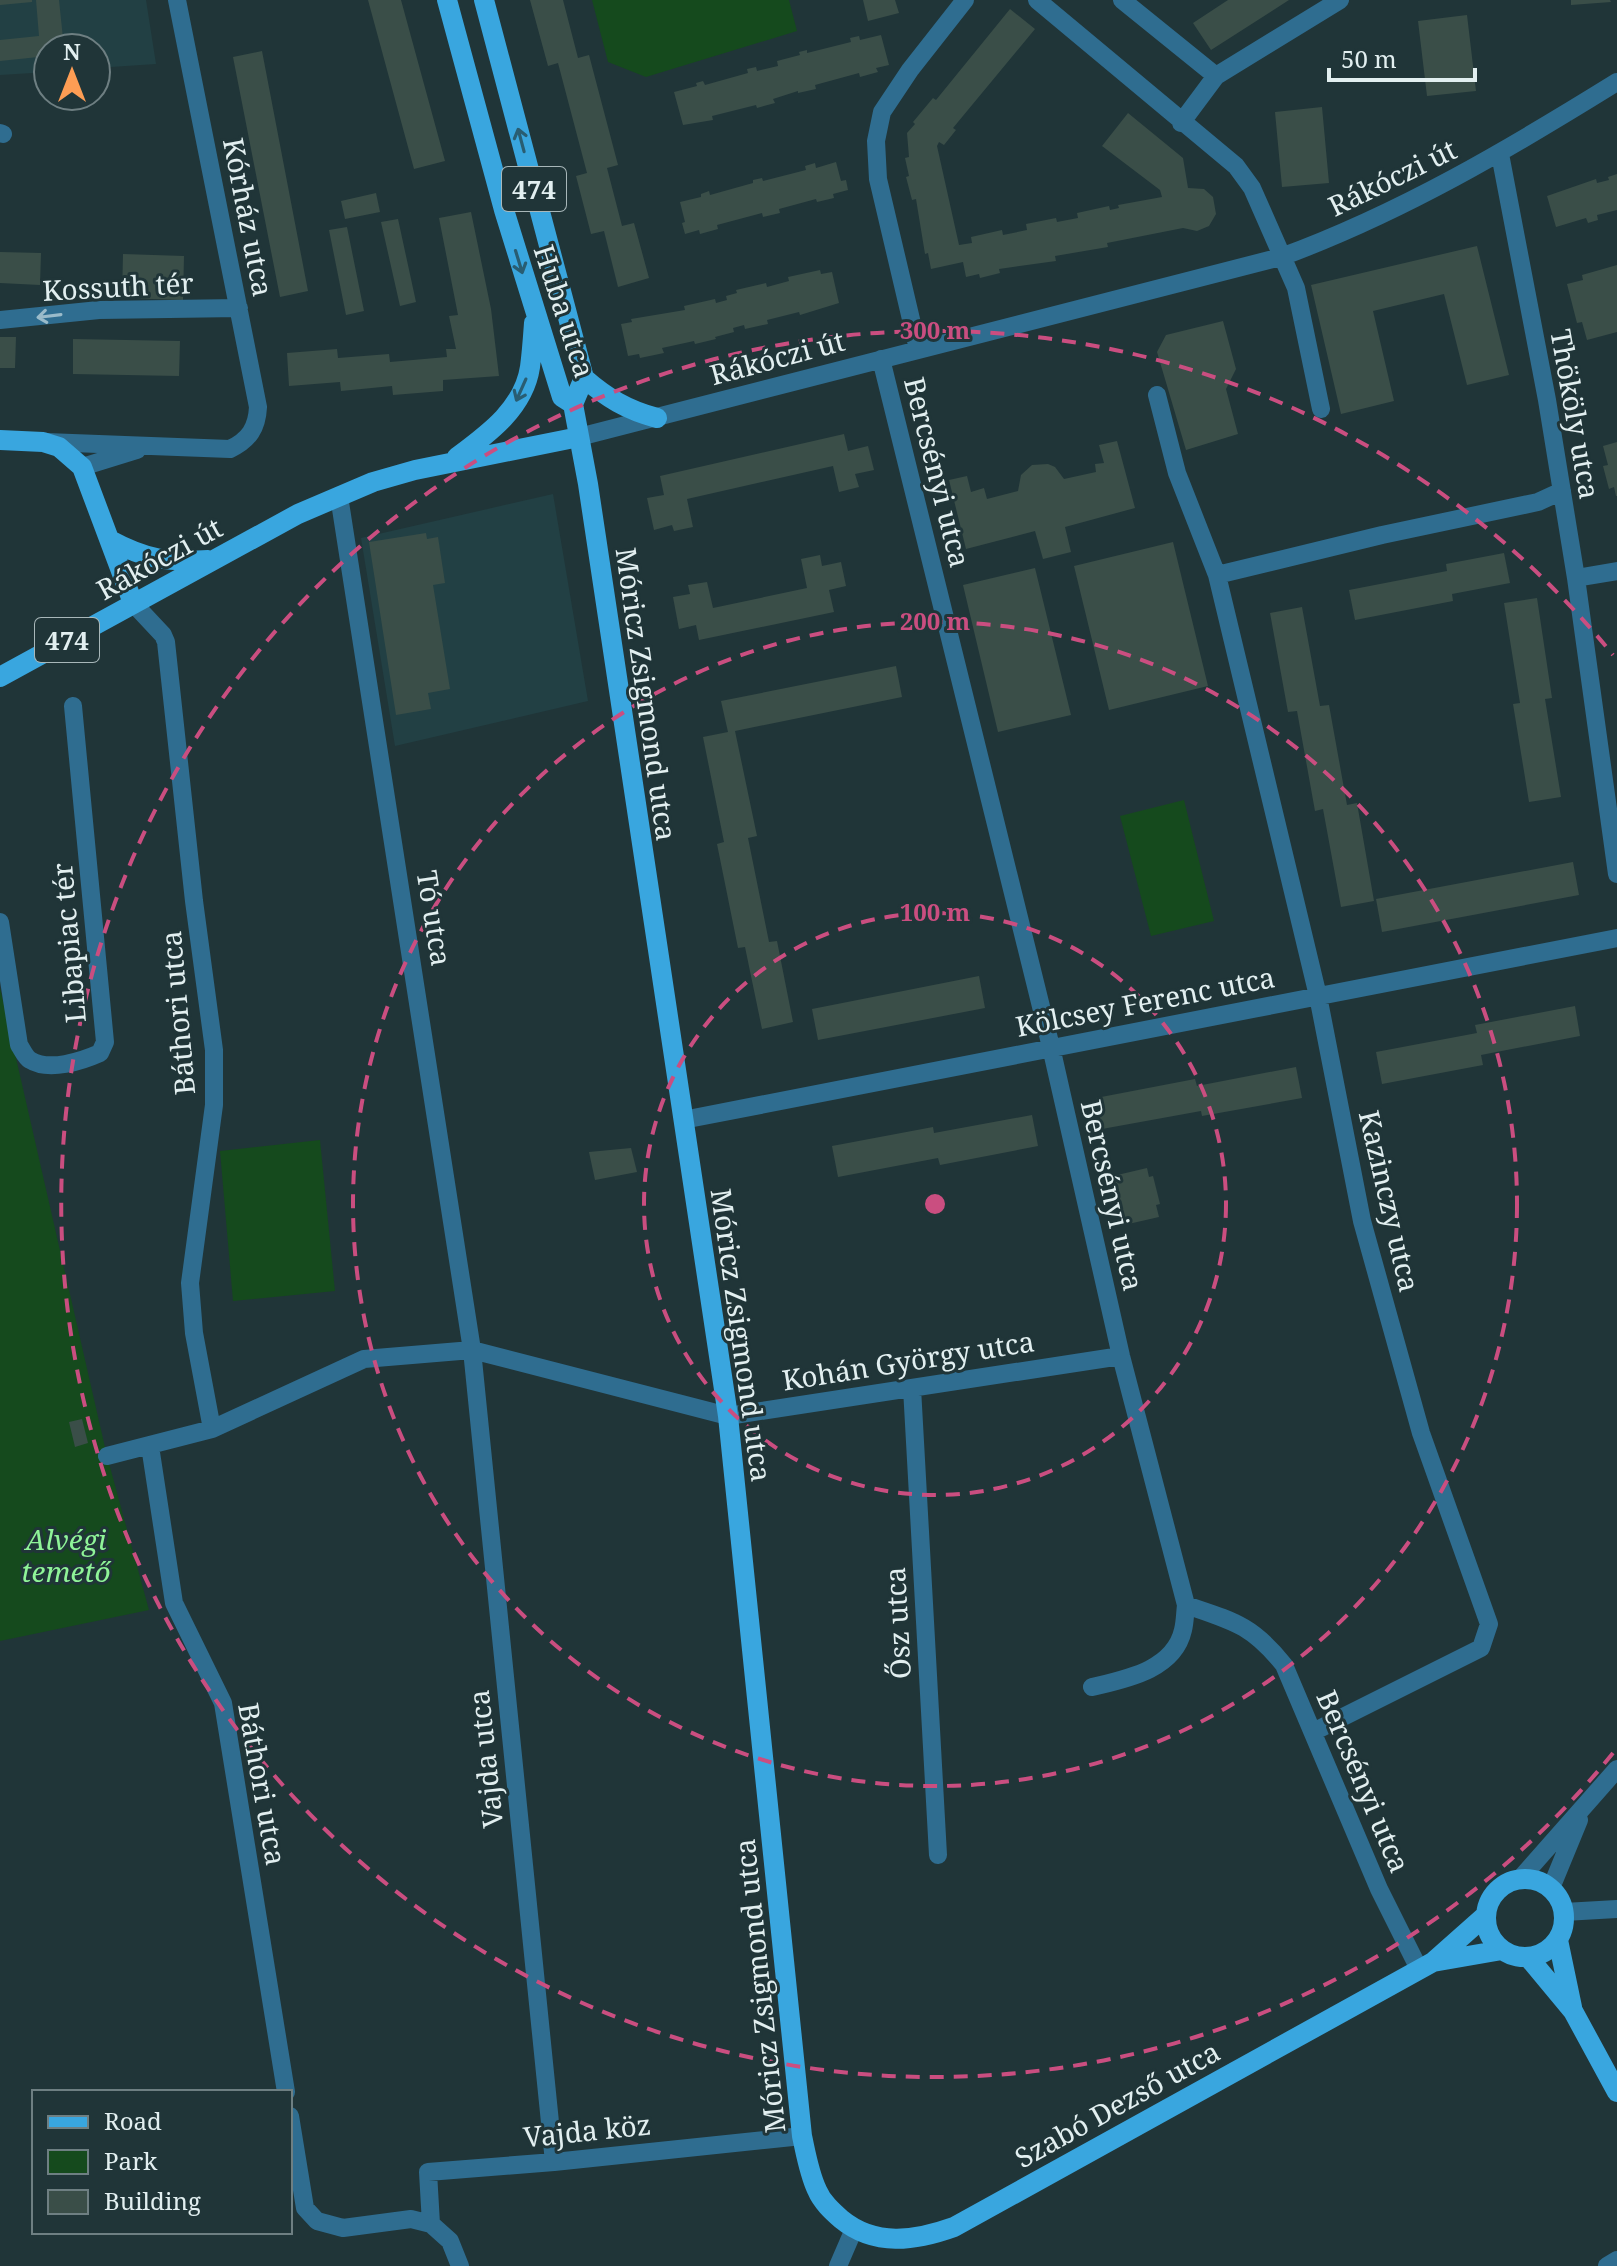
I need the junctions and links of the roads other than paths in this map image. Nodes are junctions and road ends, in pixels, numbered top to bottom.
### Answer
1 (177, 0) edge
2 (447, 0) edge
3 (484, 0) edge
4 (965, 0) edge
5 (1037, 0) edge
6 (1122, 0) edge
7 (1340, 0) edge
8 (1216, 76) junction
9 (1617, 82) edge
10 (1181, 123) junction
11 (1500, 154) junction
12 (1281, 257) junction
13 (239, 308) junction
14 (535, 314) junction
15 (0, 320) edge
16 (918, 349) junction
17 (881, 359) junction
18 (584, 378) junction
19 (1157, 395) dead end
20 (573, 404) junction
21 (1321, 409) dead end
22 (657, 418) junction
23 (579, 437) junction
24 (0, 440) edge
25 (43, 442) junction
26 (151, 446) junction
27 (450, 462) junction
28 (82, 467) junction
29 (1562, 491) junction
30 (339, 496) junction
31 (110, 540) junction
32 (212, 560) junction
33 (1617, 571) edge
34 (1217, 575) junction
35 (1576, 578) junction
36 (133, 603) junction
37 (0, 677) edge
38 (73, 706) dead end
39 (1617, 874) edge
40 (0, 922) edge
41 (1617, 938) edge
42 (1318, 996) junction
43 (1051, 1047) junction
44 (683, 1120) junction
45 (472, 1350) junction
46 (1121, 1356) junction
47 (912, 1388) junction
48 (728, 1416) junction
49 (212, 1429) junction
50 (150, 1446) junction
51 (107, 1456) dead end
52 (1186, 1605) junction
53 (1092, 1687) dead end
54 (1313, 1732) junction
55 (1617, 1769) edge
56 (1583, 1810) junction
57 (938, 1855) dead end
58 (1520, 1879) junction
59 (1551, 1888) junction
60 (1617, 1909) edge
61 (1564, 1912) junction
62 (1486, 1915) junction
63 (1558, 1940) junction
64 (1502, 1950) junction
65 (1528, 1957) junction
66 (1426, 1966) junction
67 (1573, 2011) junction
68 (286, 2090) edge
69 (1617, 2092) edge
70 (292, 2128) edge
71 (802, 2136) junction
72 (554, 2162) junction
73 (431, 2224) junction
74 (854, 2229) junction
75 (1617, 2260) edge
76 (460, 2266) edge
77 (838, 2266) edge
78 (1607, 2266) edge

1 - 13 street, Kórház utca
2 -> 14 main road, Huba utca / 474
18 -> 3 main road, Huba utca / 474
4 - 16 street
5 - 10 street
6 - 8 street
7 - 8 street
8 - 10 street
9 - 11 street, Rákóczi út
10 - 12 street
11 - 12 street, Rákóczi út
11 - 29 street, Thököly utca
12 - 16 street, Rákóczi út
12 - 21 street
13 -> 15 street, Kossuth tér
13 - 26 street, Kórház utca
14 - 20 main road, Huba utca / 474
14 -> 27 main road, 474
16 - 17 street, Rákóczi út
17 - 22 street, Rákóczi út
17 - 43 street, Bercsényi utca
18 - 20 main road, Huba utca
18 - 22 main road
19 - 34 street, Kazinczy utca
20 - 23 main road, Huba utca / 474
22 - 23 street, Rákóczi út
23 - 27 main road, Rákóczi út / 474
23 - 44 main road, Móricz Zsigmond utca
24 - 25 main road
25 - 26 street
25 - 28 main road
26 - 28 street
27 - 30 main road, Rákóczi út / 474
28 - 31 main road
29 - 34 street
29 - 35 street, Thököly utca
30 - 32 main road, Rákóczi út / 474
30 - 45 street, Tó utca
31 - 32 main road
31 - 36 main road
32 - 36 main road, Rákóczi út / 474
33 - 35 street
34 - 42 street, Kazinczy utca
35 - 39 street, Thököly utca
36 - 37 main road, Rákóczi út / 474
36 - 49 street, Báthori utca
38 - 40 street, Libapiac tér
41 - 42 street, Kölcsey Ferenc utca
42 - 43 street, Kölcsey Ferenc utca
42 - 54 street, Kazinczy utca
43 - 44 street, Kölcsey Ferenc utca
43 - 46 street, Bercsényi utca
44 - 48 main road, Móricz Zsigmond utca
45 - 48 street, Kohán György utca
45 - 49 street, Kohán György utca
45 - 72 street, Vajda utca
46 - 47 street, Kohán György utca
46 - 52 street, Bercsényi utca
47 - 48 street, Kohán György utca
47 - 57 street, Ősz utca
48 - 71 main road, Móricz Zsigmond utca
49 - 50 street, Kohán György utca
50 - 51 street, Kohán György utca
50 - 68 street, Báthori utca
52 - 53 street
52 - 54 street, Bercsényi utca
54 - 66 street, Bercsényi utca
55 - 56 street
56 - 58 street
56 - 59 street
58 - 59 main road
58 - 62 main road
59 - 61 main road
60 - 61 street
61 - 63 main road
62 - 64 main road
62 - 66 main road, Szabó Dezső utca
63 - 65 main road
63 - 67 main road
64 - 65 main road
64 - 66 main road, Szabó Dezső utca
65 - 67 main road
66 - 74 main road, Szabó Dezső utca
67 - 69 main road
70 - 73 street
71 - 72 street, Vajda köz
71 - 74 main road, Móricz Zsigmond utca
72 - 73 street, Vajda köz
73 - 76 street
74 - 77 street
75 - 78 street

